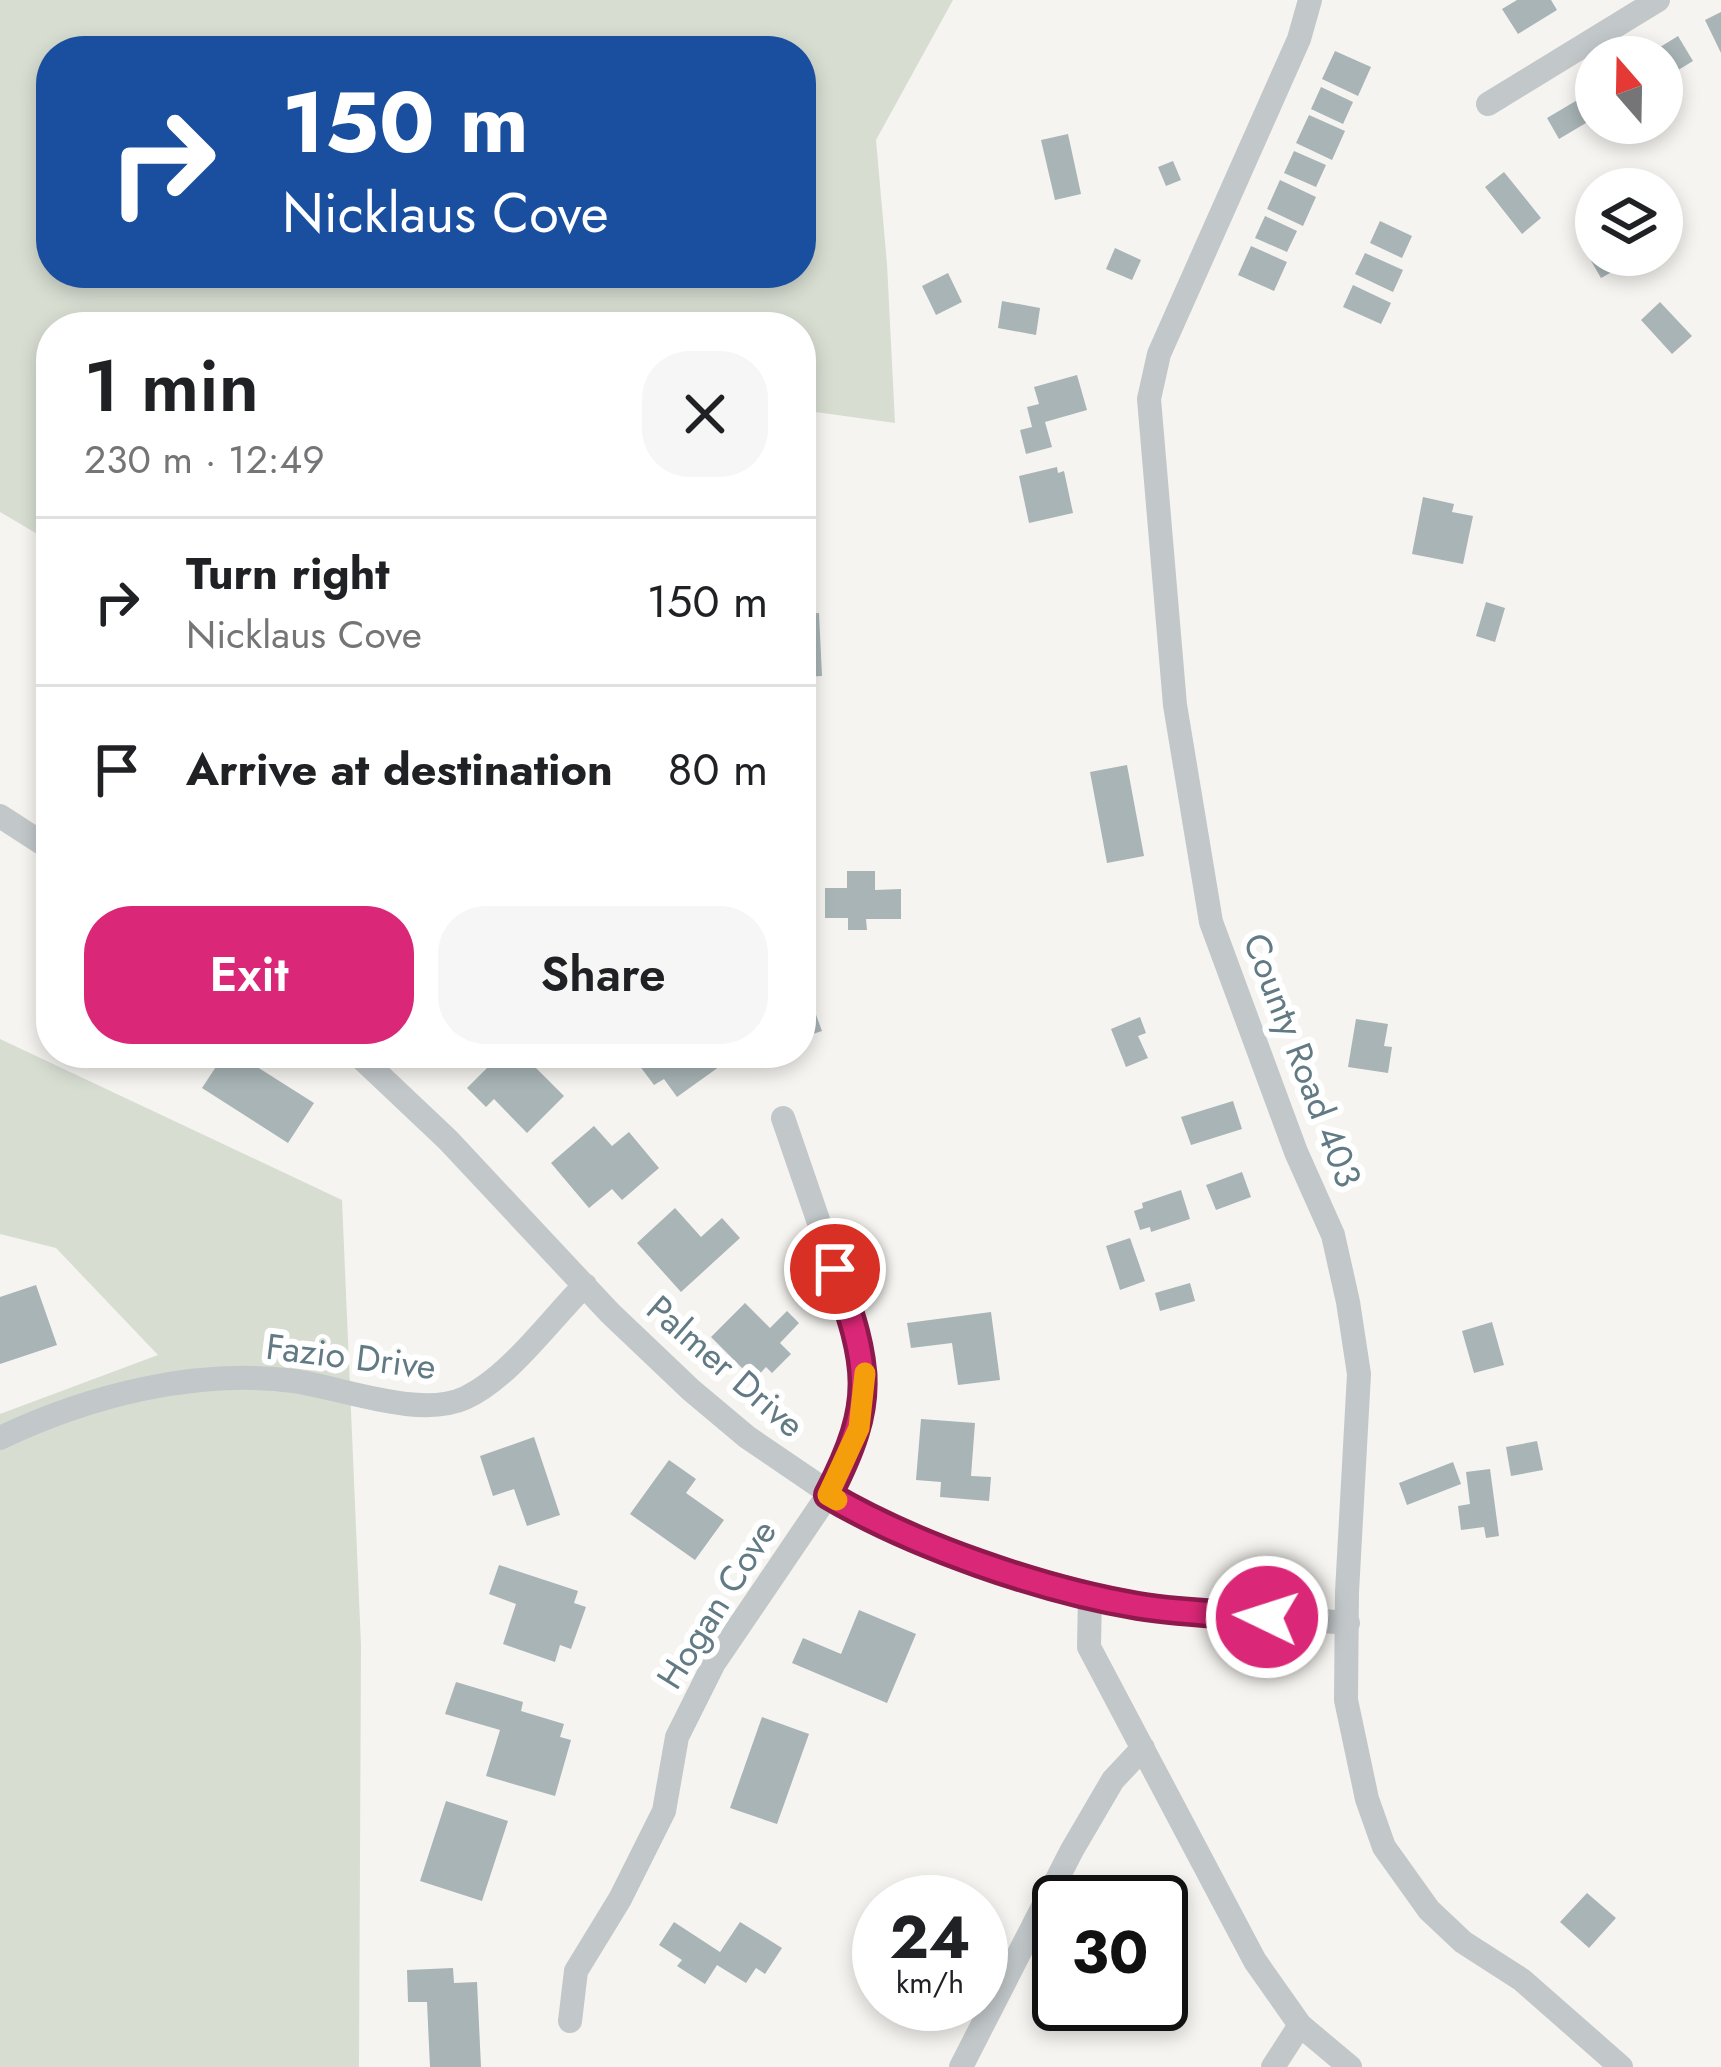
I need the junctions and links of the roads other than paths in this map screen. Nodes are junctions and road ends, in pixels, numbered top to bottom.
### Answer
1 (1310, 0) edge
2 (1658, 0) edge
3 (1488, 104) dead end
4 (0, 816) edge
5 (36, 839) edge
6 (372, 1068) edge
7 (783, 1118) dead end
8 (585, 1286) junction
9 (0, 1438) edge
10 (828, 1495) junction
11 (1090, 1594) junction
12 (1348, 1623) junction
13 (1143, 1748) junction
14 (570, 2020) dead end
15 (1300, 2025) junction
16 (961, 2067) edge
17 (1273, 2067) edge
18 (1350, 2067) edge
19 (1621, 2067) edge

1 - 12 street, County Road 403
2 - 3 street
4 - 5 street
6 - 8 street, Palmer Drive
7 - 10 street, Hogan Cove
8 - 9 street, Fazio Drive
8 - 10 street, Palmer Drive
10 - 11 street, Palmer Drive
10 - 14 street, Hogan Cove
11 - 12 street, Palmer Drive
11 - 13 street
12 - 19 street, County Road 403
13 - 15 street
13 - 16 street
15 - 17 street
15 - 18 street

